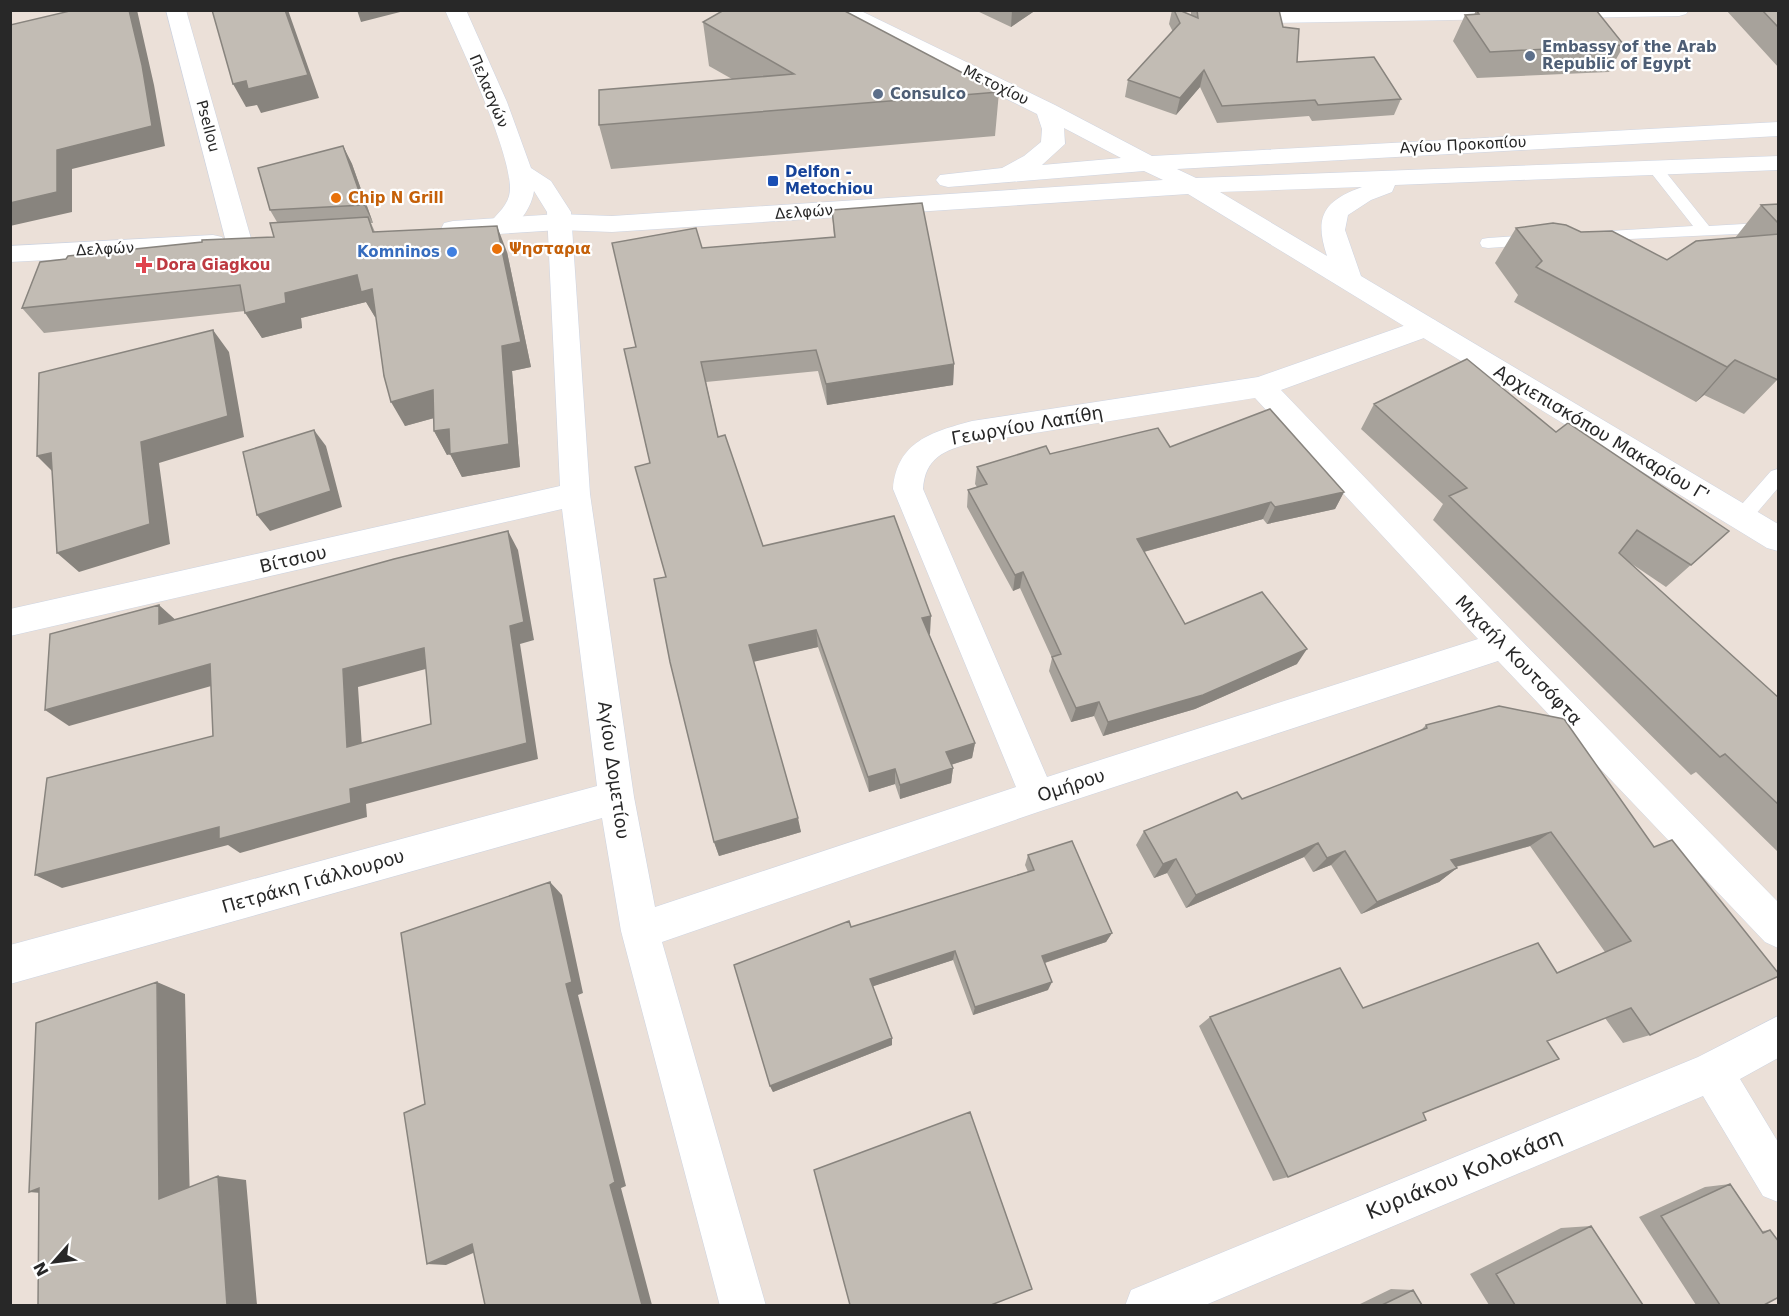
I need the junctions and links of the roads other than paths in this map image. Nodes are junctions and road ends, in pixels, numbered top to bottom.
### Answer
1 (176, 10) edge
2 (455, 10) edge
3 (842, 10) edge
4 (1222, 10) edge
5 (1679, 10) edge
6 (1626, 11) edge
7 (1404, 13) edge
8 (1047, 110) junction
9 (1779, 129) edge
10 (1148, 163) junction
11 (1779, 164) edge
12 (1656, 169) junction
13 (520, 172) junction
14 (1002, 176) junction
15 (1406, 180) junction
16 (1192, 186) junction
17 (559, 222) junction
18 (500, 226) junction
19 (1779, 226) edge
20 (429, 231) edge
21 (1705, 231) junction
22 (1579, 237) edge
23 (1556, 239) edge
24 (251, 241) joint
25 (1488, 243) dead end
26 (10, 254) edge
27 (1349, 279) junction
28 (1426, 327) junction
29 (1261, 387) junction
30 (1779, 476) edge
31 (574, 494) junction
32 (1742, 517) junction
33 (1779, 539) edge
34 (10, 623) edge
35 (1504, 645) junction
36 (616, 796) junction
37 (1038, 796) junction
38 (1779, 929) edge
39 (640, 931) junction
40 (10, 965) edge
41 (1779, 1036) edge
42 (1713, 1072) junction
43 (1779, 1181) edge
44 (743, 1305) edge
45 (1147, 1305) edge

1 - 24 street, Psellou
2 - 13 street, Πελασγών
3 - 8 street, Μετοχίου
4 - 7 street
5 - 6 street
6 - 7 street
8 - 10 street, Μετοχίου
8 - 14 street
9 - 10 street, Αγίου Προκοπίου
10 - 14 street, Δελφών
10 - 16 street, Μετοχίου
11 - 12 street, Αγίου Προκοπίου
12 - 15 street, Αγίου Προκοπίου
12 - 21 lane
13 - 17 street
13 - 18 street, Πελασγών
14 - 17 street, Δελφών
15 - 16 street, Αγίου Προκοπίου
15 - 27 street
16 - 17 street, Δελφών
16 - 27 street
17 - 18 street, Δελφών
17 - 31 street, Αγίου Δομετίου
18 - 20 street, Δελφών
19 - 21 lane
21 - 22 lane
23 - 25 lane
24 - 26 street, Δελφών
27 - 28 street, Αρχιεπισκόπου Μακαρίου Γ'
28 - 29 street, Γεωργίου Λαπίθη
28 - 32 street, Αρχιεπισκόπου Μακαρίου Γ'
29 - 35 street, Μιχαήλ Κουτσόφτα
29 - 37 street, Γεωργίου Λαπίθη
30 - 32 lane
31 - 34 street, Βίτσιου
31 - 36 street, Αγίου Δομετίου
32 - 33 street, Αρχιεπισκόπου Μακαρίου Γ'
35 - 37 street, Ομήρου
35 - 38 street, Μιχαήλ Κουτσόφτα
36 - 39 street, Αγίου Δομετίου
36 - 40 street, Πετράκη Γιάλλουρου
37 - 39 street, Ομήρου
39 - 44 street, Αγίου Δομετίου
41 - 42 street, Κυριάκου Κολοκάση
42 - 43 street
42 - 45 street, Κυριάκου Κολοκάση

